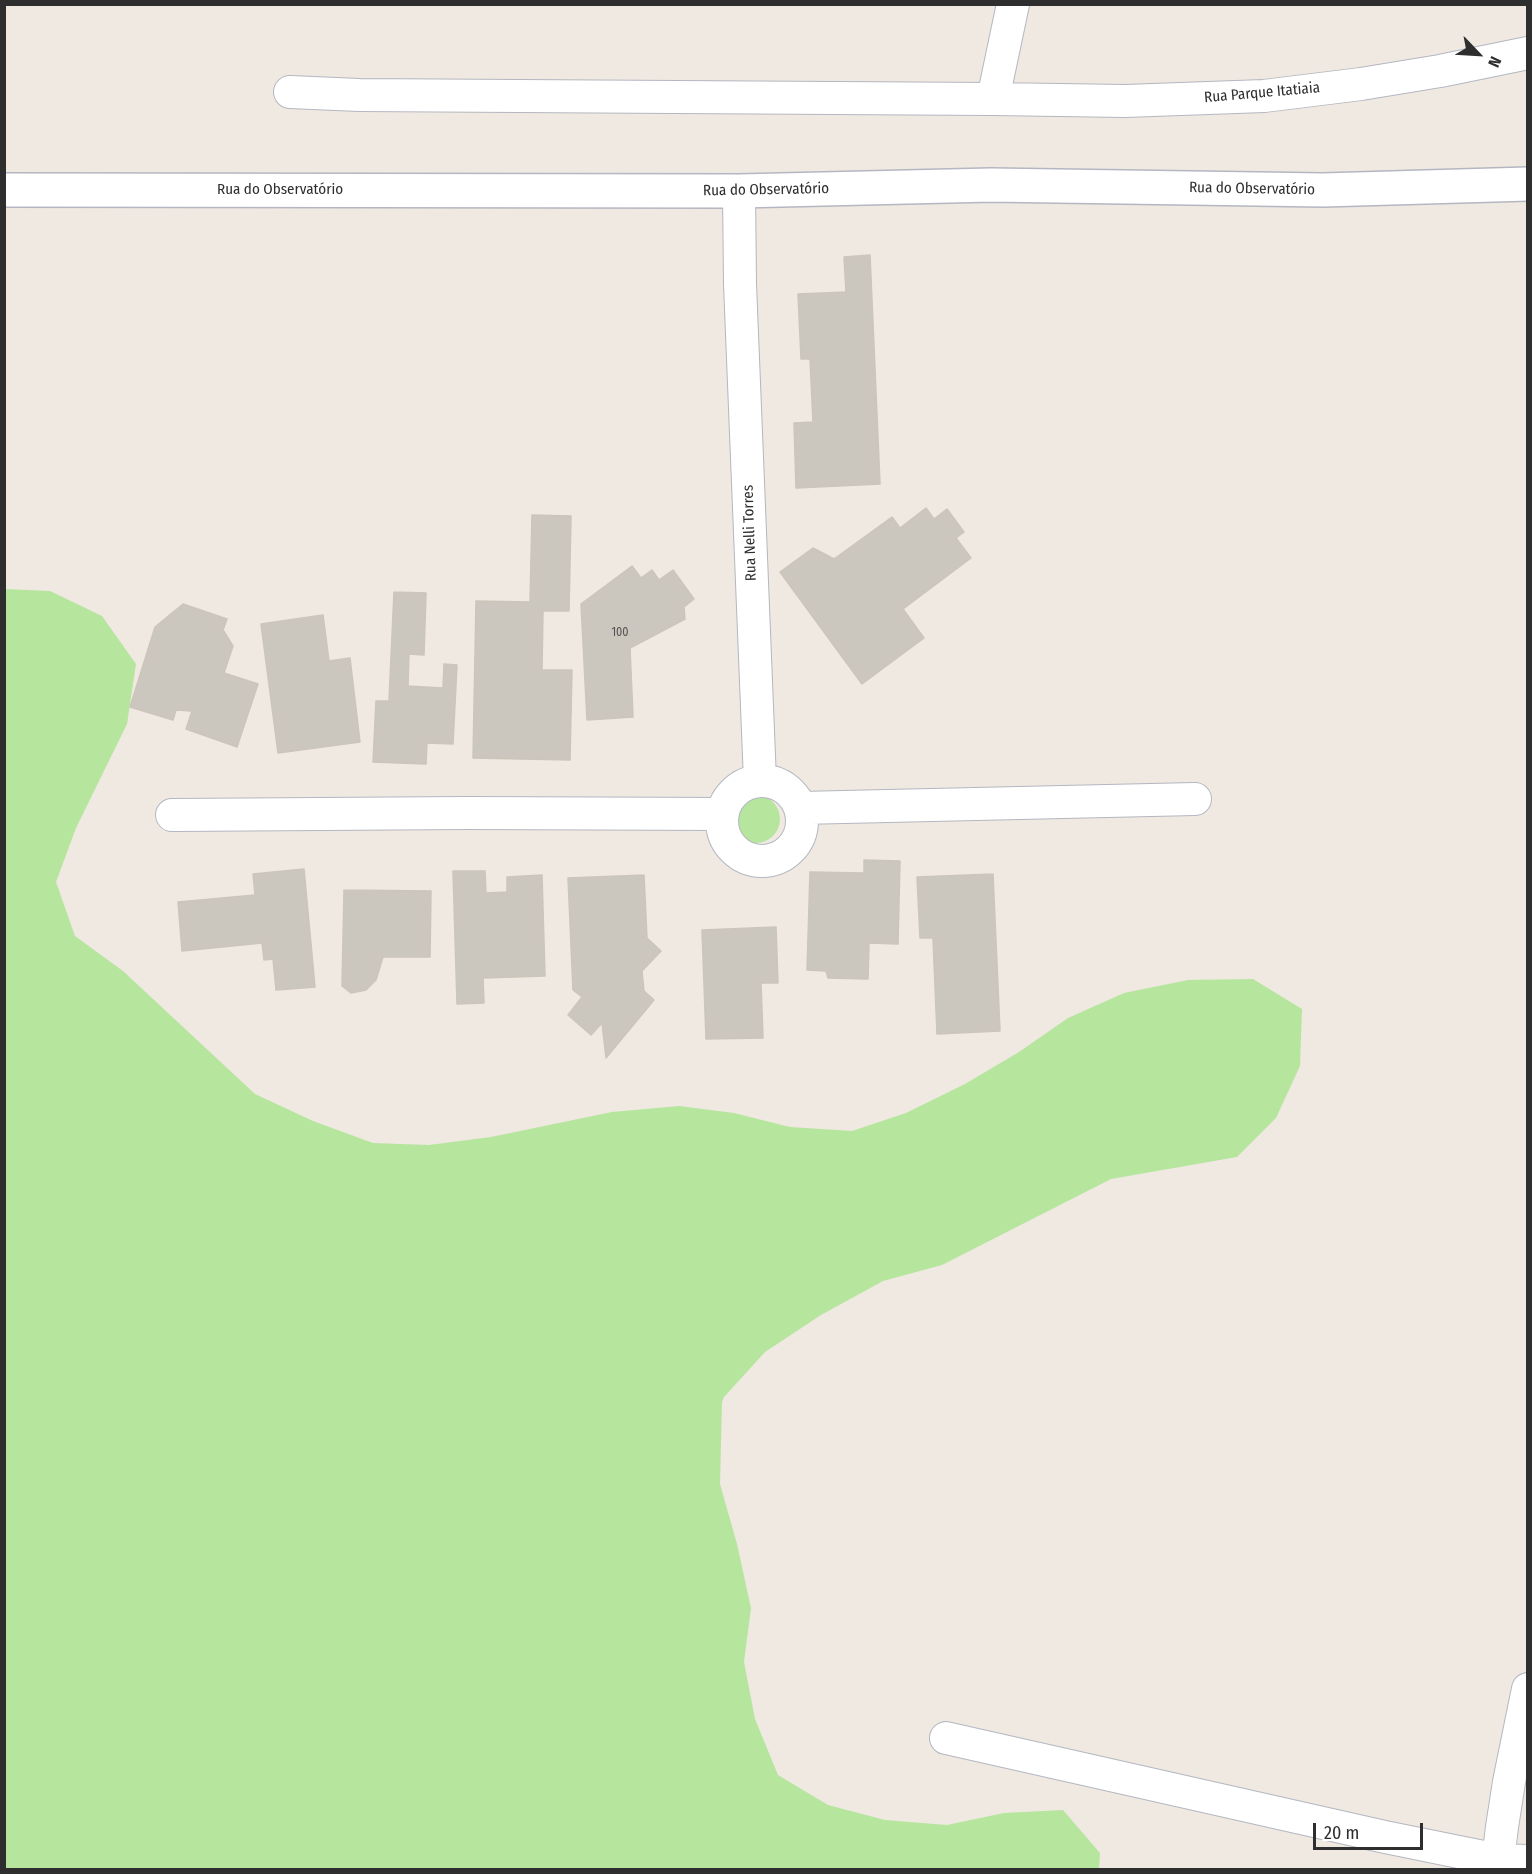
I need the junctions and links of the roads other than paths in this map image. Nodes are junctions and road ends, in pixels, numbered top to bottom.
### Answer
1 (1013, 4) edge
2 (1527, 53) edge
3 (290, 92) dead end
4 (993, 99) junction
5 (1527, 184) edge
6 (4, 190) edge
7 (739, 191) junction
8 (760, 781) junction
9 (1195, 799) dead end
10 (800, 808) junction
11 (722, 814) junction
12 (172, 815) dead end
13 (1527, 1689) edge
14 (946, 1738) dead end
15 (1509, 1864) edge

1 - 4 street
2 - 4 street, Rua Parque Itatiaia
3 - 4 street, Rua Parque Itatiaia
5 - 7 street, Rua do Observatório
6 - 7 street, Rua do Observatório
7 - 8 street, Rua Nelli Torres
8 - 10 street
8 - 11 street
9 - 10 street
10 - 11 street
11 - 12 street
13 - 15 street
14 - 15 street

